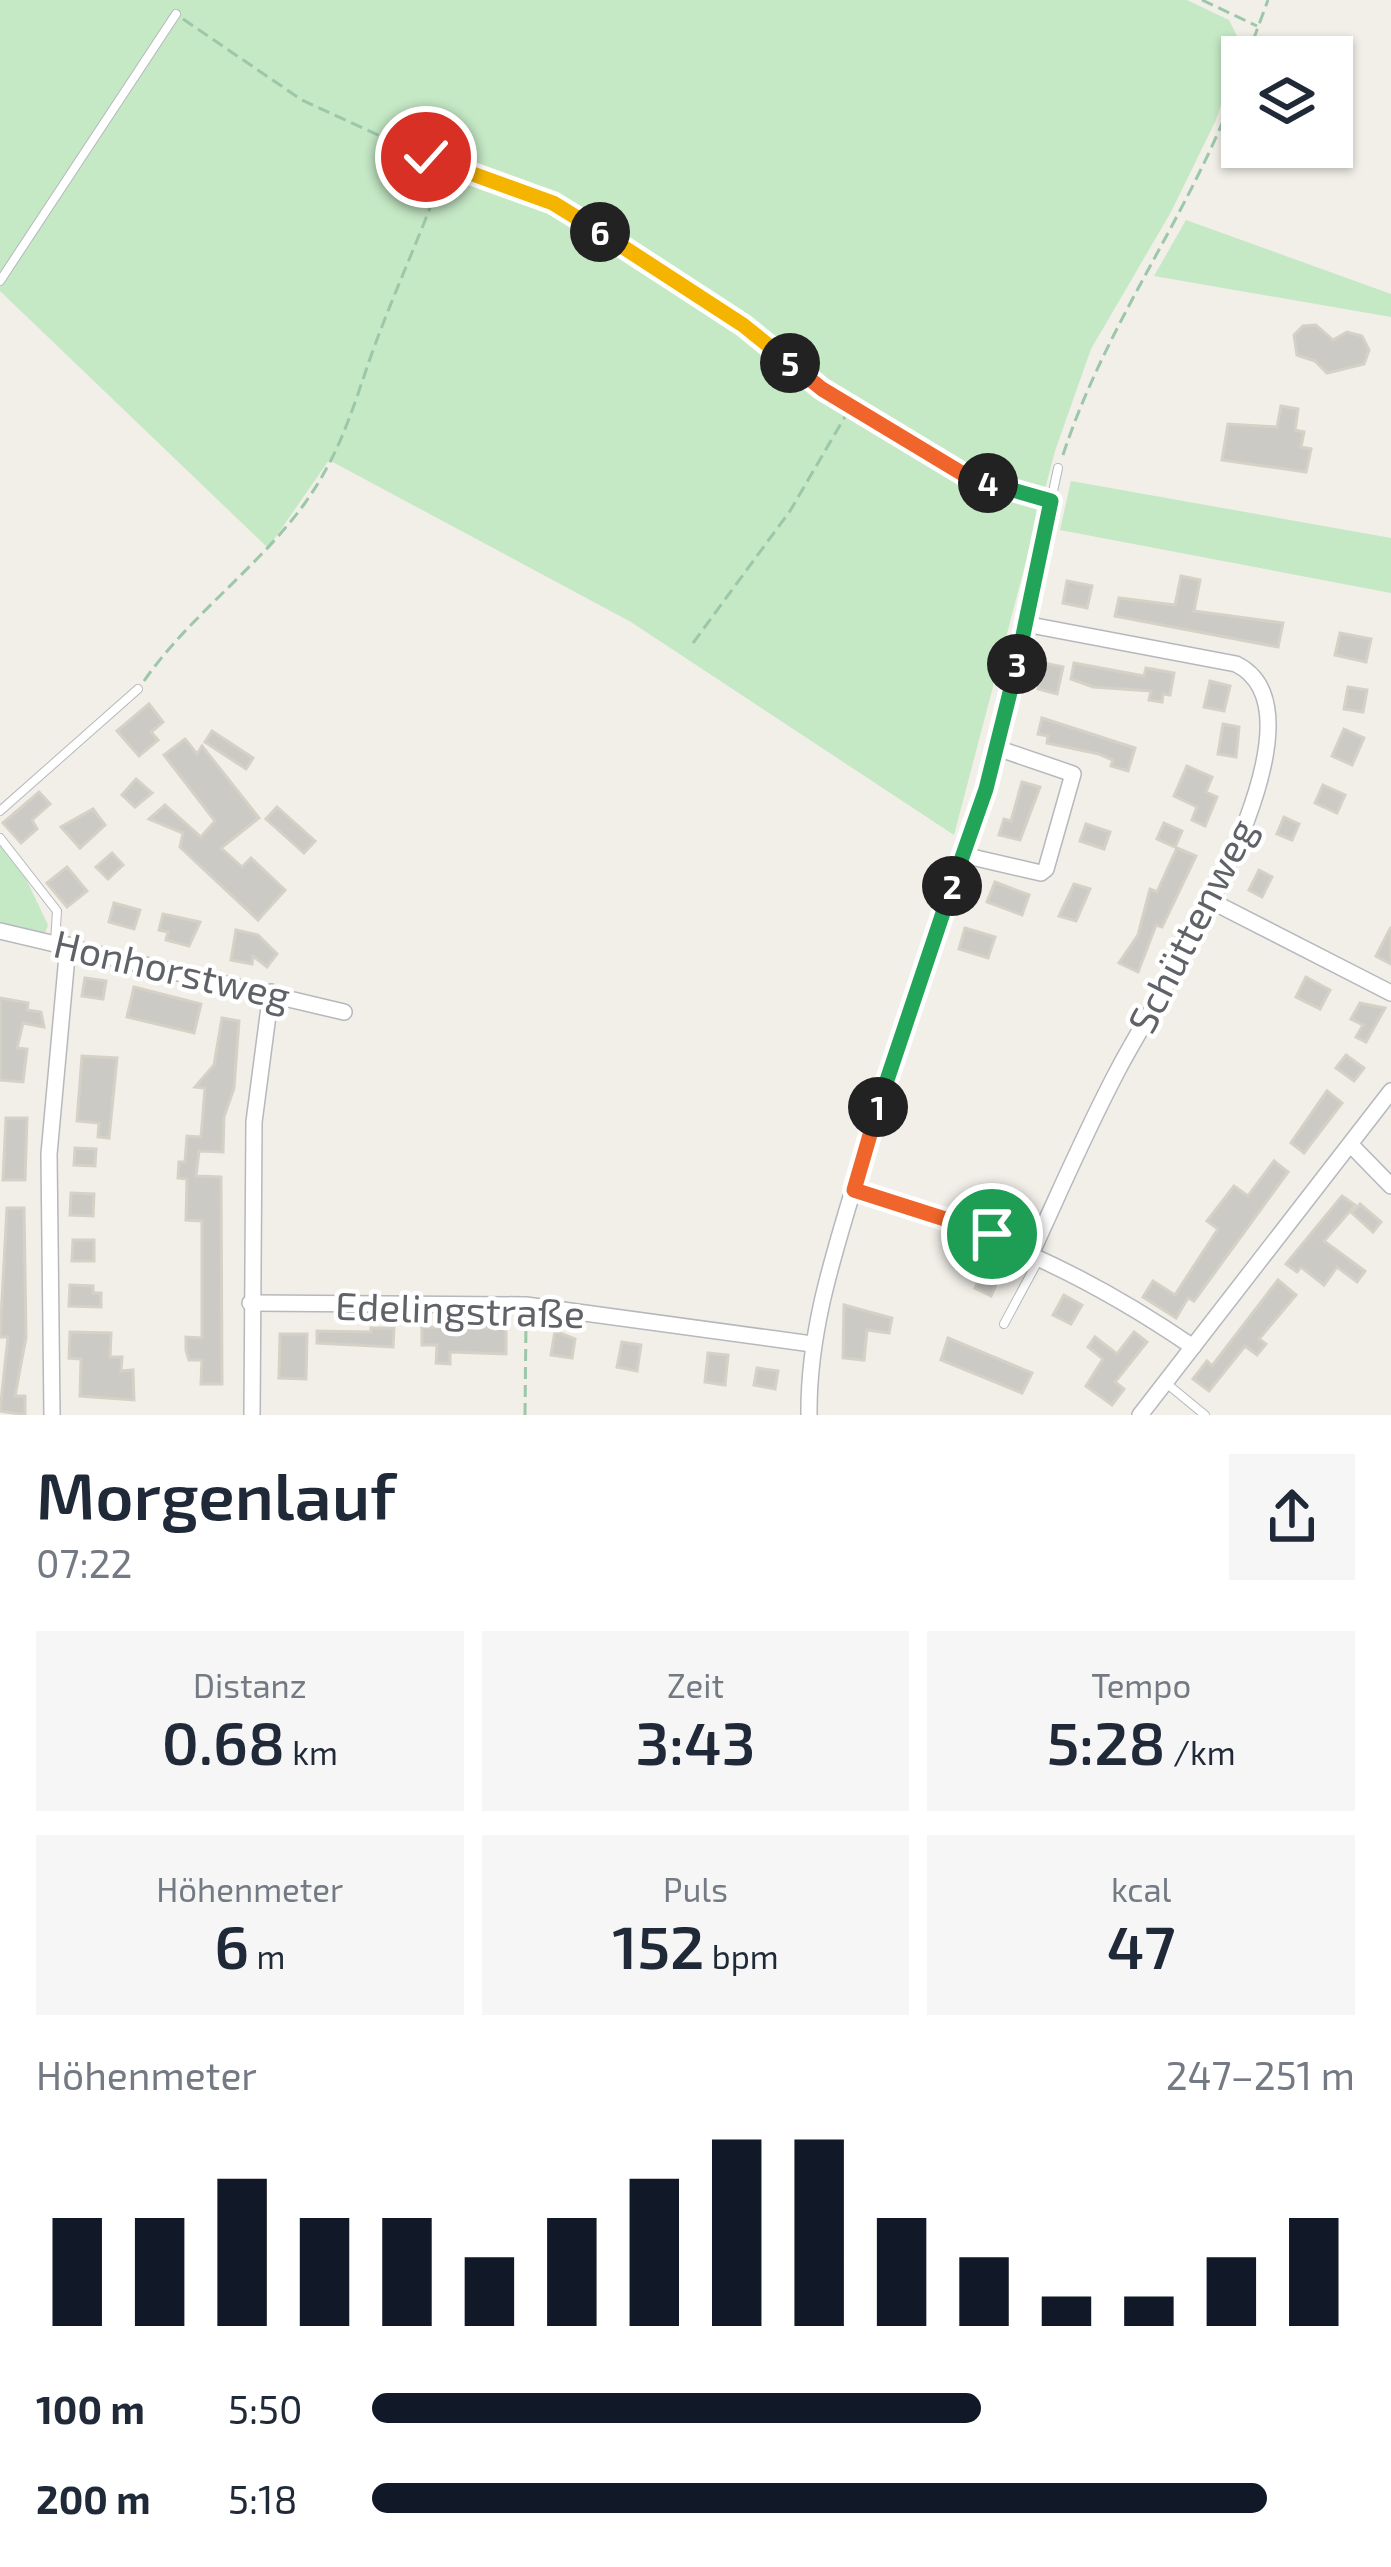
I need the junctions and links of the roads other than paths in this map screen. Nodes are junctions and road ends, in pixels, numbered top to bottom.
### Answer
1 (176, 14) road end
2 (0, 281) edge
3 (1058, 468) road end
4 (1025, 624) junction
5 (138, 689) road end
6 (997, 748) junction
7 (0, 811) edge
8 (0, 838) edge
9 (963, 855) junction
10 (1210, 900) junction
11 (0, 931) edge
12 (62, 943) junction
13 (271, 992) junction
14 (1391, 993) edge
15 (344, 1012) dead end
16 (1391, 1090) edge
17 (1352, 1146) junction
18 (1391, 1186) edge
19 (854, 1190) junction
20 (1036, 1254) junction
21 (250, 1303) junction
22 (1004, 1324) dead end
23 (812, 1344) junction
24 (1192, 1347) junction
25 (1165, 1382) junction
26 (52, 1415) edge
27 (252, 1415) edge
28 (809, 1415) edge
29 (1139, 1415) edge
30 (1205, 1415) edge

1 - 2 lane
3 - 4 lane
4 - 6 street
4 - 10 street, Schüttenweg
5 - 7 lane
6 - 9 street
6 - 9 street
8 - 12 lane
9 - 19 street
10 - 14 street
10 - 20 street, Schüttenweg
11 - 12 street, Honhorstweg
12 - 13 street, Honhorstweg
12 - 26 street
13 - 15 street, Honhorstweg
13 - 21 street
16 - 17 street
17 - 18 street
17 - 24 street
19 - 20 street
19 - 23 street
20 - 22 lane
20 - 24 street
21 - 23 street, Edelingstraße
21 - 27 street
23 - 28 street
24 - 25 street
25 - 29 street
25 - 30 lane

